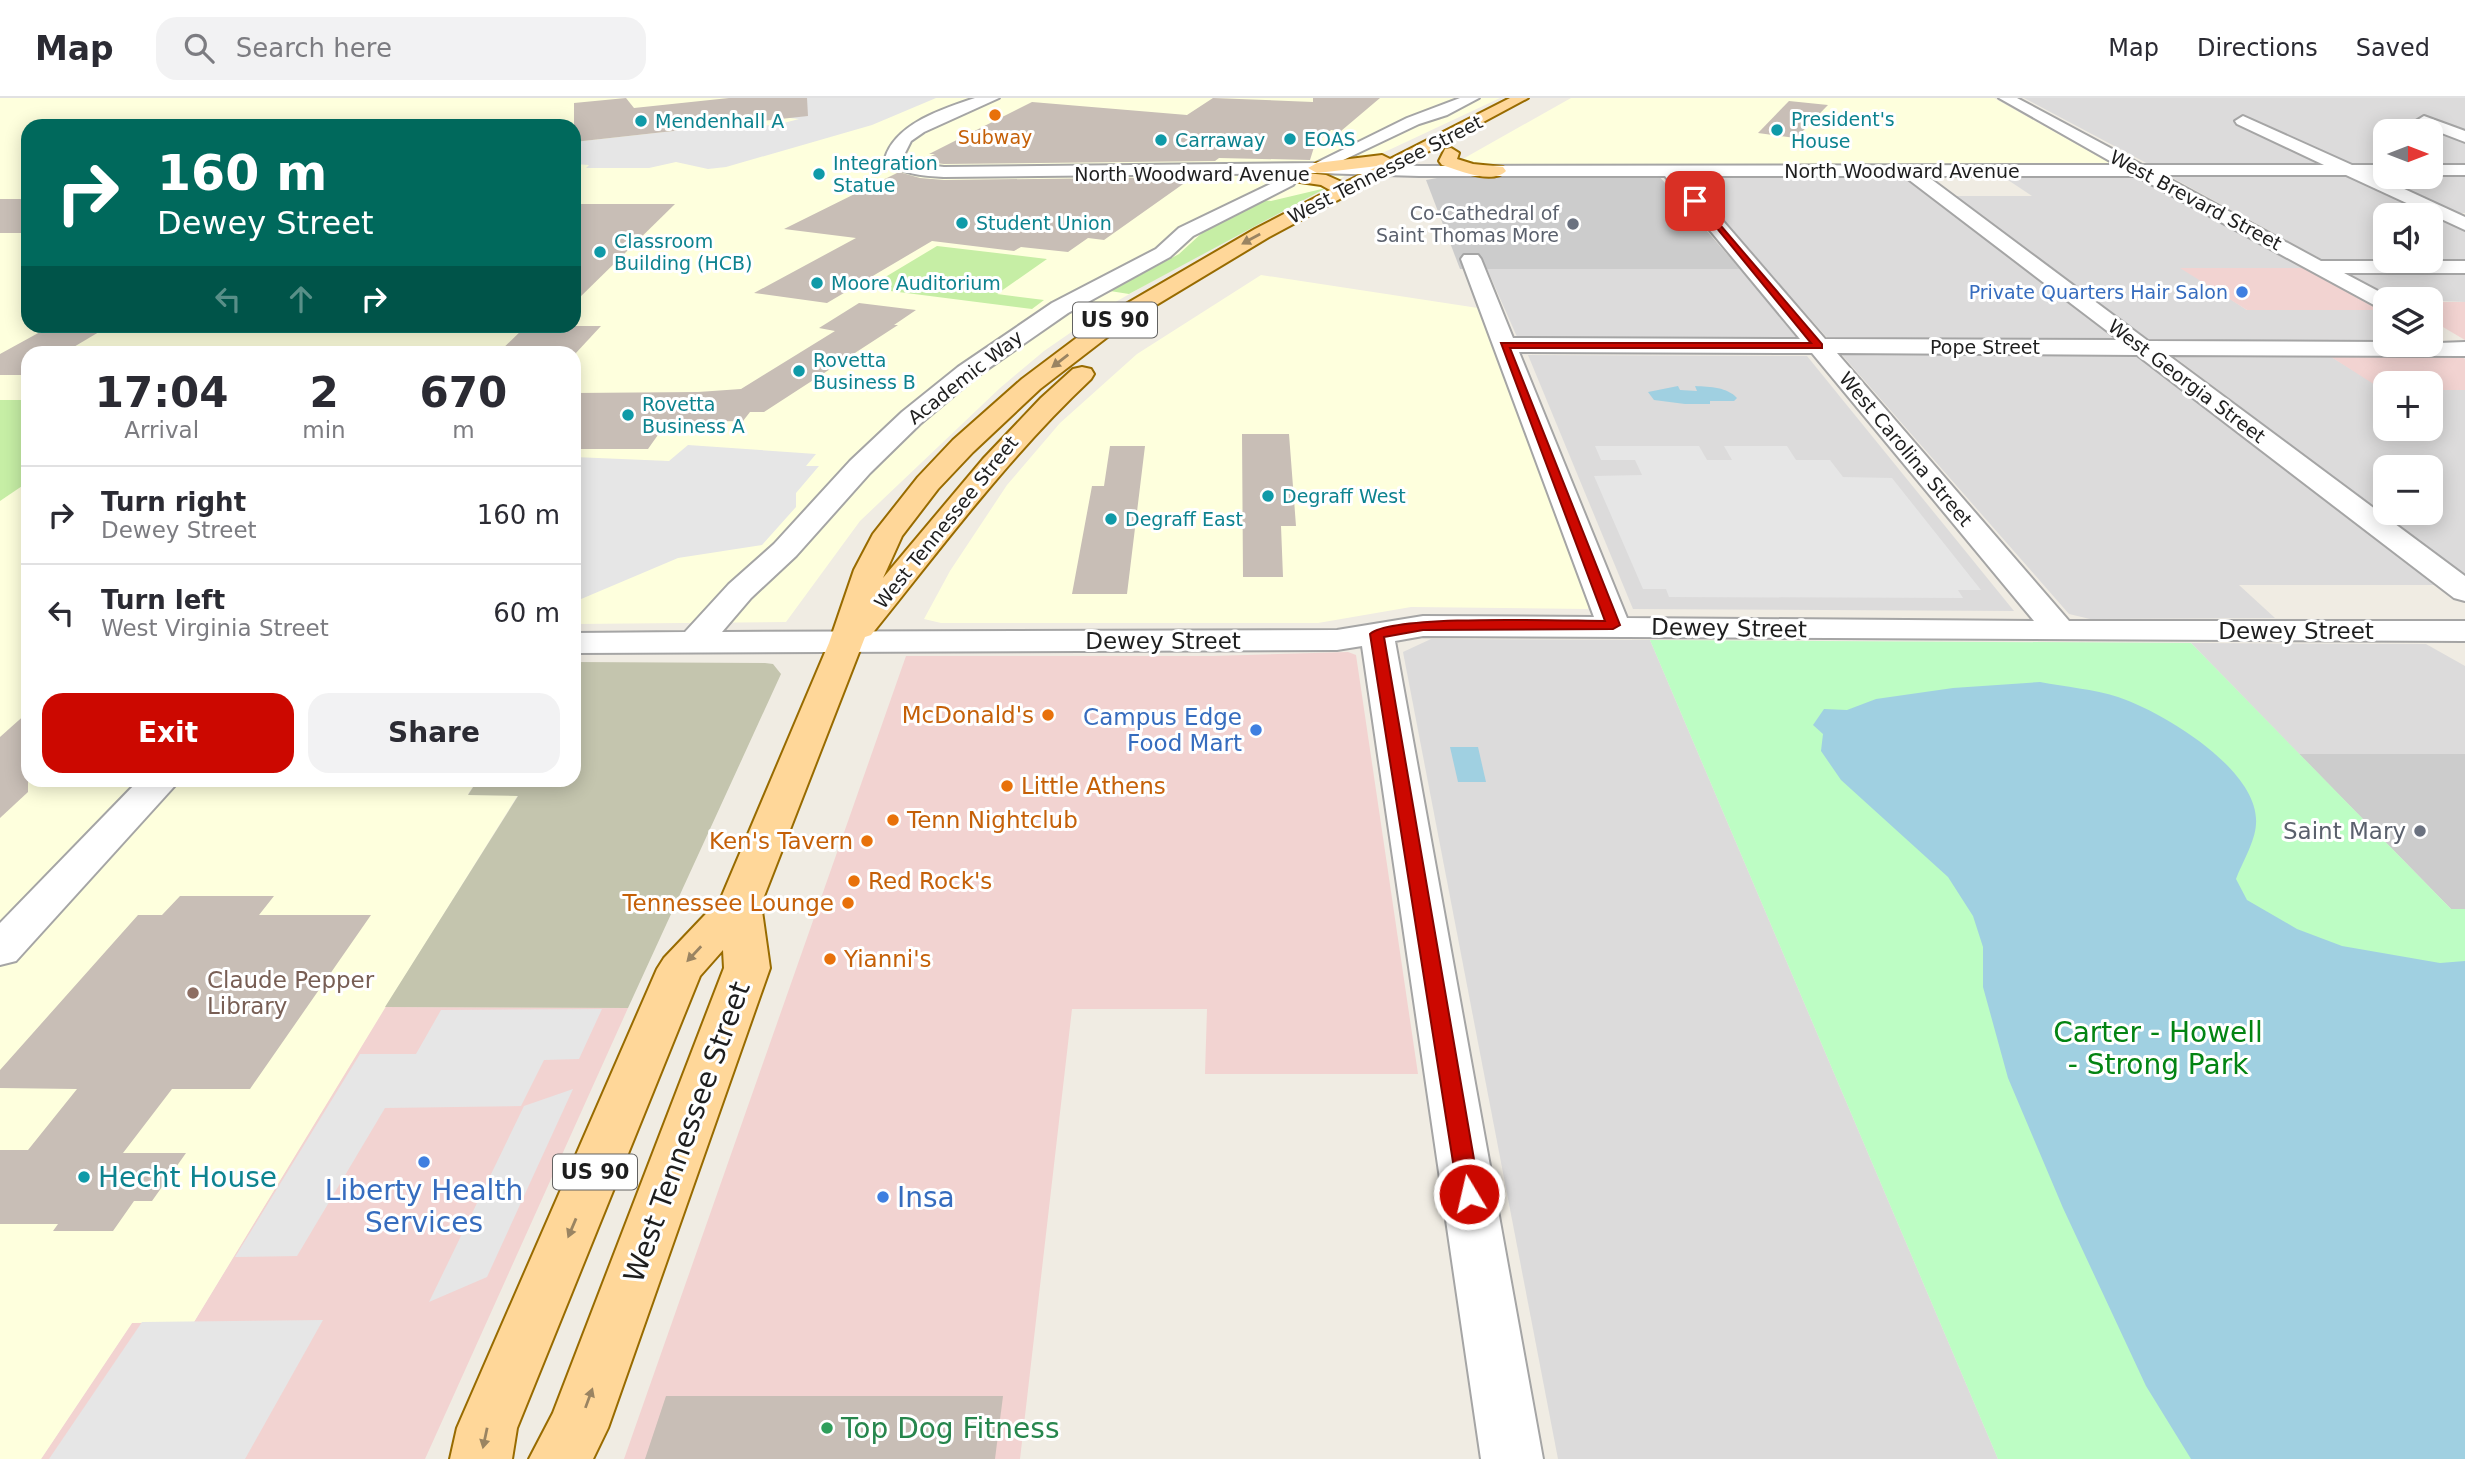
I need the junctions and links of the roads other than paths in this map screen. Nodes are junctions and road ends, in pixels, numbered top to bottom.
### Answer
1 (992, 98) edge
2 (1472, 98) edge
3 (1521, 98) edge
4 (2006, 98) edge
5 (978, 100) edge
6 (1540, 104) dead end
7 (2243, 121) dead end
8 (2443, 128) edge
9 (2465, 136) edge
10 (1427, 147) junction
11 (1451, 153) junction
12 (1320, 165) junction
13 (2348, 170) junction
14 (2373, 170) edge
15 (2443, 170) edge
16 (2465, 170) edge
17 (1419, 171) junction
18 (1497, 171) junction
19 (1670, 171) junction
20 (1909, 171) junction
21 (2145, 171) junction
22 (1050, 172) junction
23 (1380, 172) junction
24 (1279, 177) junction
25 (1336, 194) junction
26 (1205, 198) dead end
27 (1370, 198) dead end
28 (1242, 204) junction
29 (2465, 224) edge
30 (1284, 246) dead end
31 (1471, 259) dead end
32 (2319, 267) junction
33 (2465, 267) edge
34 (2373, 297) edge
35 (2443, 337) edge
36 (1504, 345) junction
37 (1819, 346) junction
38 (2143, 348) junction
39 (2465, 349) edge
40 (2465, 591) edge
41 (1613, 625) junction
42 (2060, 631) junction
43 (1377, 634) junction
44 (2459, 636) edge
45 (695, 642) junction
46 (581, 643) edge
47 (846, 643) junction
48 (154, 787) edge
49 (740, 904) junction
50 (0, 950) edge
51 (481, 1459) edge
52 (560, 1459) edge
53 (1513, 1459) edge

1 - 5 street, North Woodward Avenue
2 - 12 street
3 - 10 main road, West Tennessee Street / US 90
4 - 21 street, West Brevard Street
5 - 22 street, North Woodward Avenue
6 - 11 main road, West Tennessee Street
7 - 13 street
8 - 9 street
10 - 12 main road
10 - 23 main road, West Tennessee Street / US 90
11 - 17 main road, West Tennessee Street
11 - 18 main road
12 - 22 street, North Woodward Avenue
12 - 23 street, North Woodward Avenue
13 - 14 street, North Woodward Avenue
13 - 21 street, North Woodward Avenue
13 - 29 street
15 - 16 street
17 - 18 street, North Woodward Avenue
17 - 23 street, North Woodward Avenue
17 - 27 main road, West Tennessee Street
18 - 19 street, North Woodward Avenue
19 - 20 street, North Woodward Avenue
19 - 37 street, West Carolina Street
20 - 21 street, North Woodward Avenue
20 - 38 street, West Georgia Street
21 - 32 street, West Brevard Street
22 - 24 street, North Woodward Avenue
23 - 24 street, North Woodward Avenue
23 - 25 main road, West Tennessee Street / US 90
24 - 25 main road
24 - 28 street, Academic Way
25 -> 47 main road, West Tennessee Street / US 90
26 - 28 street
28 - 45 street, Academic Way
30 - 47 main road, West Tennessee Street / US 90
31 - 36 street
32 - 33 street
32 - 34 street, West Brevard Street
35 - 39 street
36 - 37 street, Pope Street
36 - 41 street
37 - 38 street, Pope Street
37 - 42 street, West Carolina Street
38 - 39 street, Pope Street
38 - 40 street, West Georgia Street
41 - 42 street, Dewey Street
41 - 43 street, Dewey Street
42 - 44 street, Dewey Street
43 - 47 street, Dewey Street
43 - 53 street
45 - 46 street, Dewey Street
45 - 47 street, Dewey Street
47 - 49 main road, West Tennessee Street / US 90
48 - 50 street
49 -> 51 main road, US 90
52 -> 49 main road, West Tennessee Street / US 90

